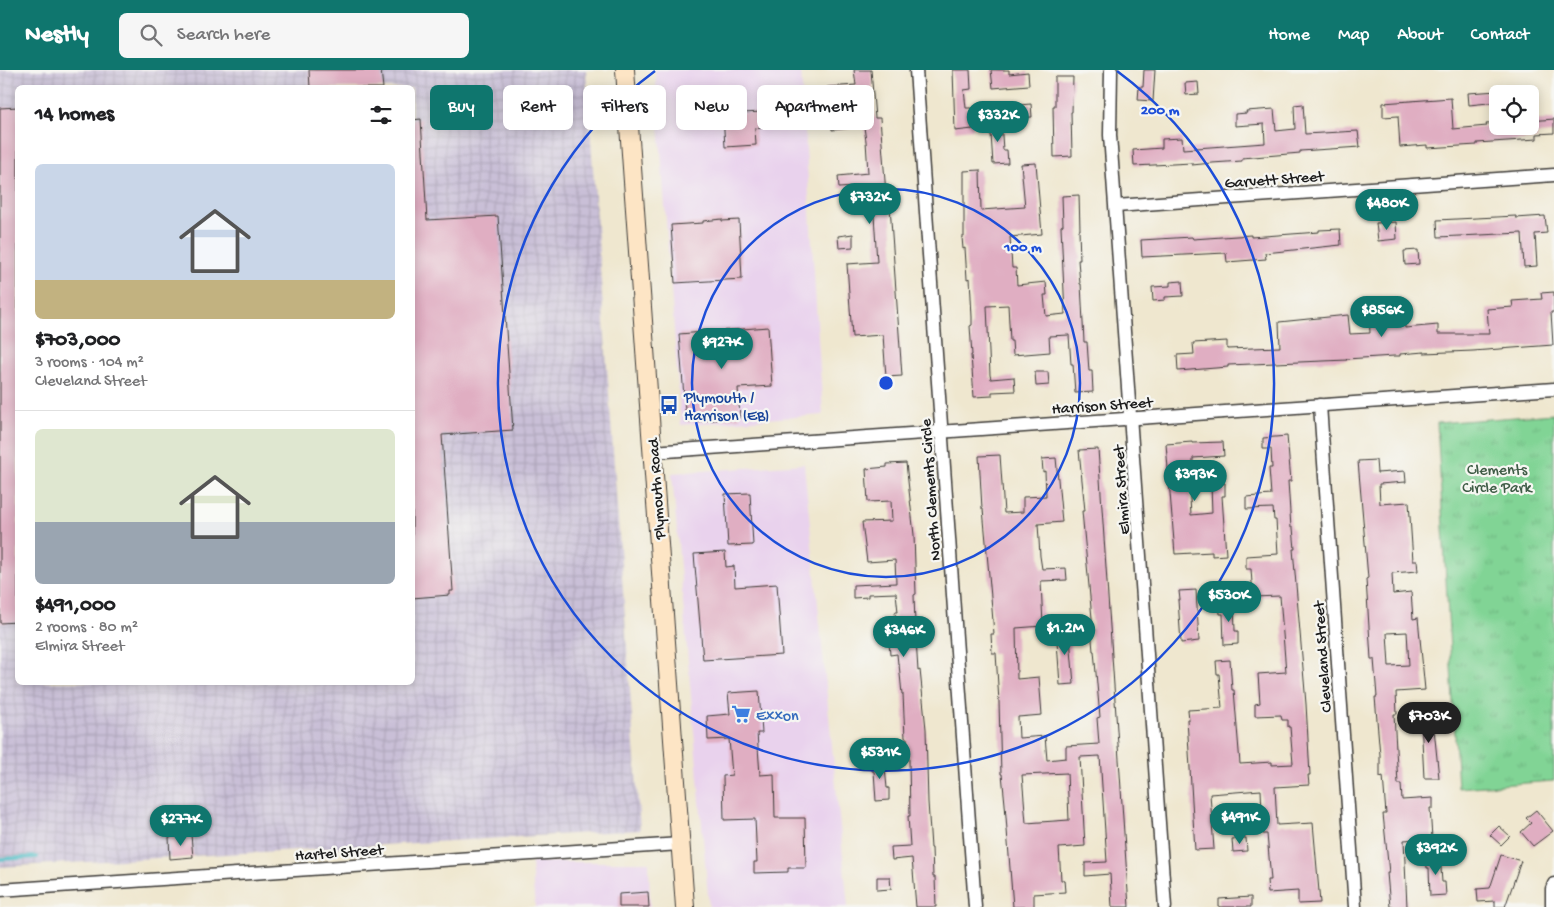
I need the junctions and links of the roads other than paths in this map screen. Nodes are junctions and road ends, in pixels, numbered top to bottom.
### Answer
1 (625, 70) edge
2 (916, 70) edge
3 (1111, 70) edge
4 (1554, 175) edge
5 (1116, 206) junction
6 (1554, 389) edge
7 (1320, 405) junction
8 (1131, 418) junction
9 (942, 431) junction
10 (652, 452) junction
11 (680, 844) junction
12 (1554, 884) edge
13 (0, 890) edge
14 (685, 907) edge
15 (975, 907) edge
16 (1165, 907) edge
17 (1355, 907) edge
18 (1552, 907) edge

1 - 10 main road, Plymouth Road
2 - 9 street, North Clements Circle
3 - 5 street, Elmira Street
4 - 5 street, Garvett Street
5 - 8 street, Elmira Street
6 - 7 street, Harrison Street
7 - 8 street, Harrison Street
7 - 17 street, Cleveland Street
8 - 9 street, Harrison Street
8 - 16 street, Elmira Street
9 - 10 street, Harrison Street
9 - 15 street, North Clements Circle
10 - 11 main road, Plymouth Road
11 - 13 street, Hartel Street
11 - 14 main road, Plymouth Road
12 - 18 street

